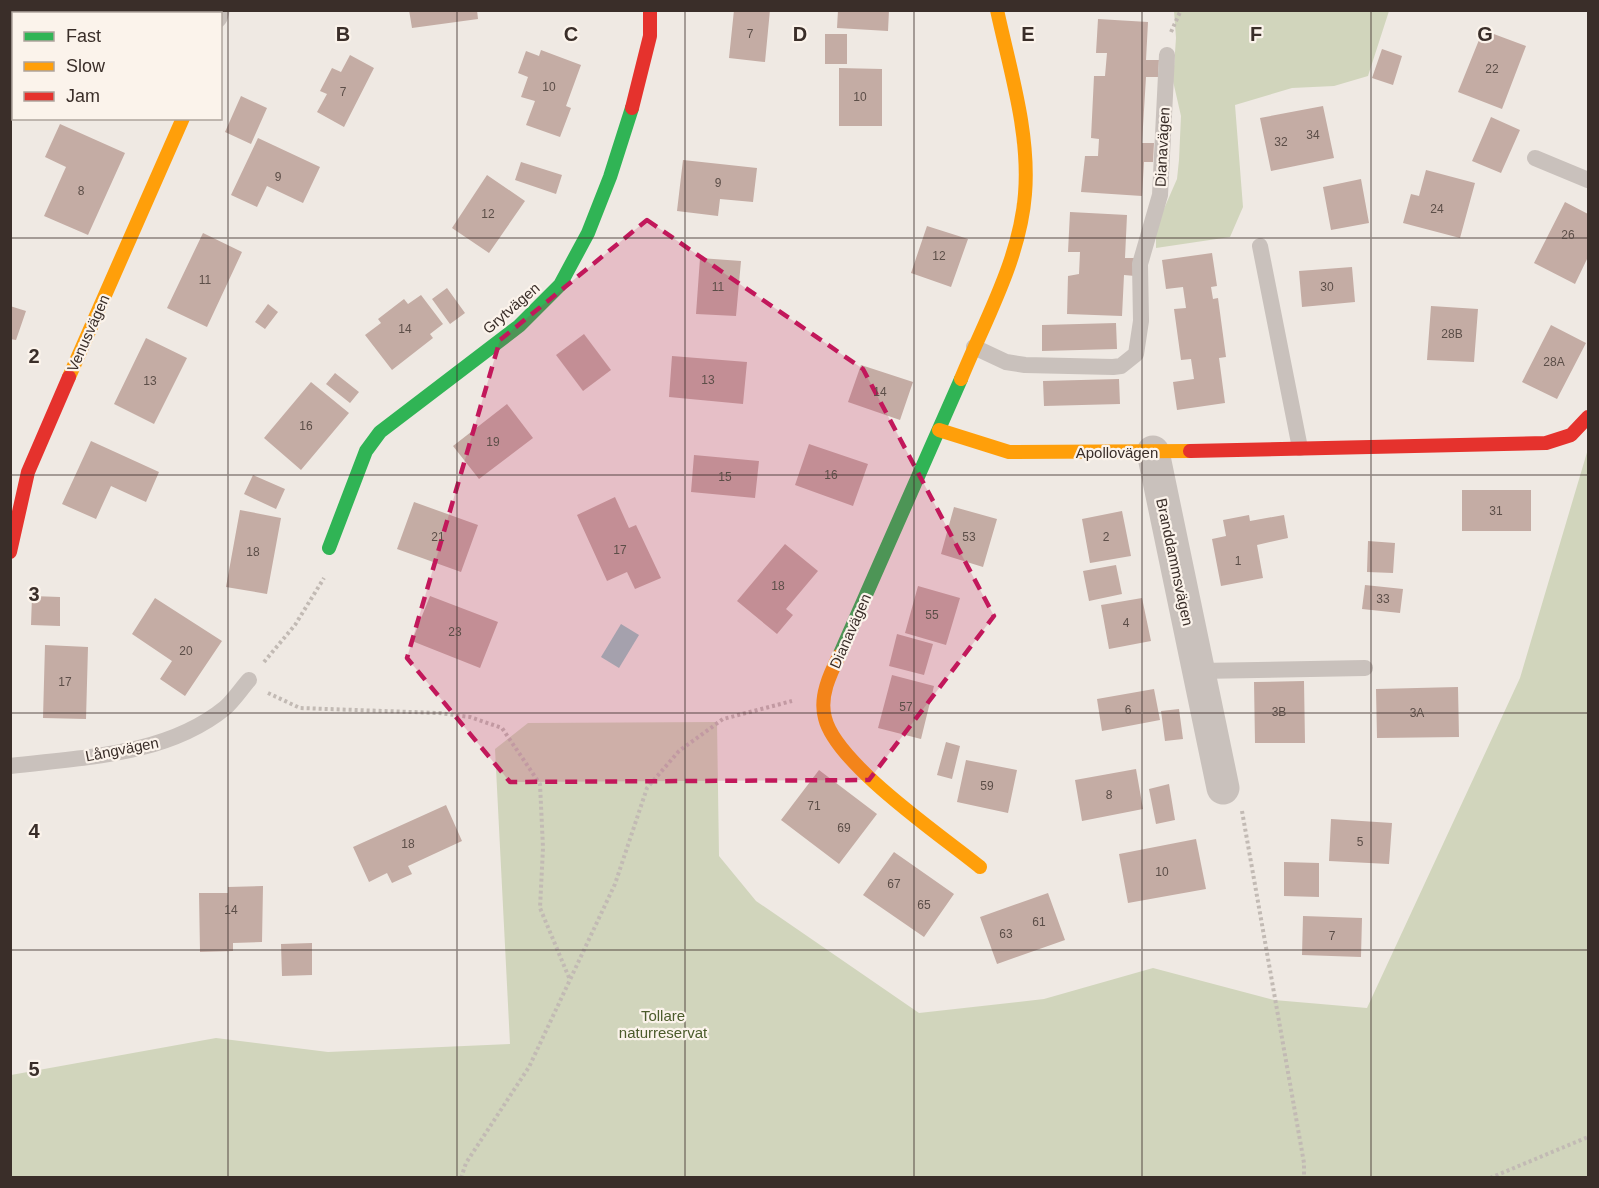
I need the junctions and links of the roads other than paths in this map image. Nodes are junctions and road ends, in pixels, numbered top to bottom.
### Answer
1 (650, 10) edge
2 (997, 10) edge
3 (1167, 55) dead end
4 (182, 120) edge
5 (1535, 158) dead end
6 (1588, 180) edge
7 (1260, 246) dead end
8 (974, 347) junction
9 (1588, 417) edge
10 (939, 430) junction
11 (1300, 448) junction
12 (1153, 452) junction
13 (329, 548) road end
14 (10, 552) edge
15 (1365, 668) dead end
16 (1197, 671) junction
17 (249, 680) road end
18 (10, 766) edge
19 (1223, 788) road end
20 (980, 867) dead end

1 - 13 street, Grytvägen
2 - 8 street, Dianavägen
3 - 8 lane, Dianavägen
4 - 14 street, Venusvägen
5 - 6 lane
7 - 11 lane
8 - 10 street, Dianavägen
9 - 11 street, Apollovägen
10 - 12 street, Apollovägen
10 - 20 street, Dianavägen
11 - 12 street, Apollovägen
12 - 16 street, Branddammsvägen
15 - 16 lane
16 - 19 street, Branddammsvägen
17 - 18 lane, Långvägen

